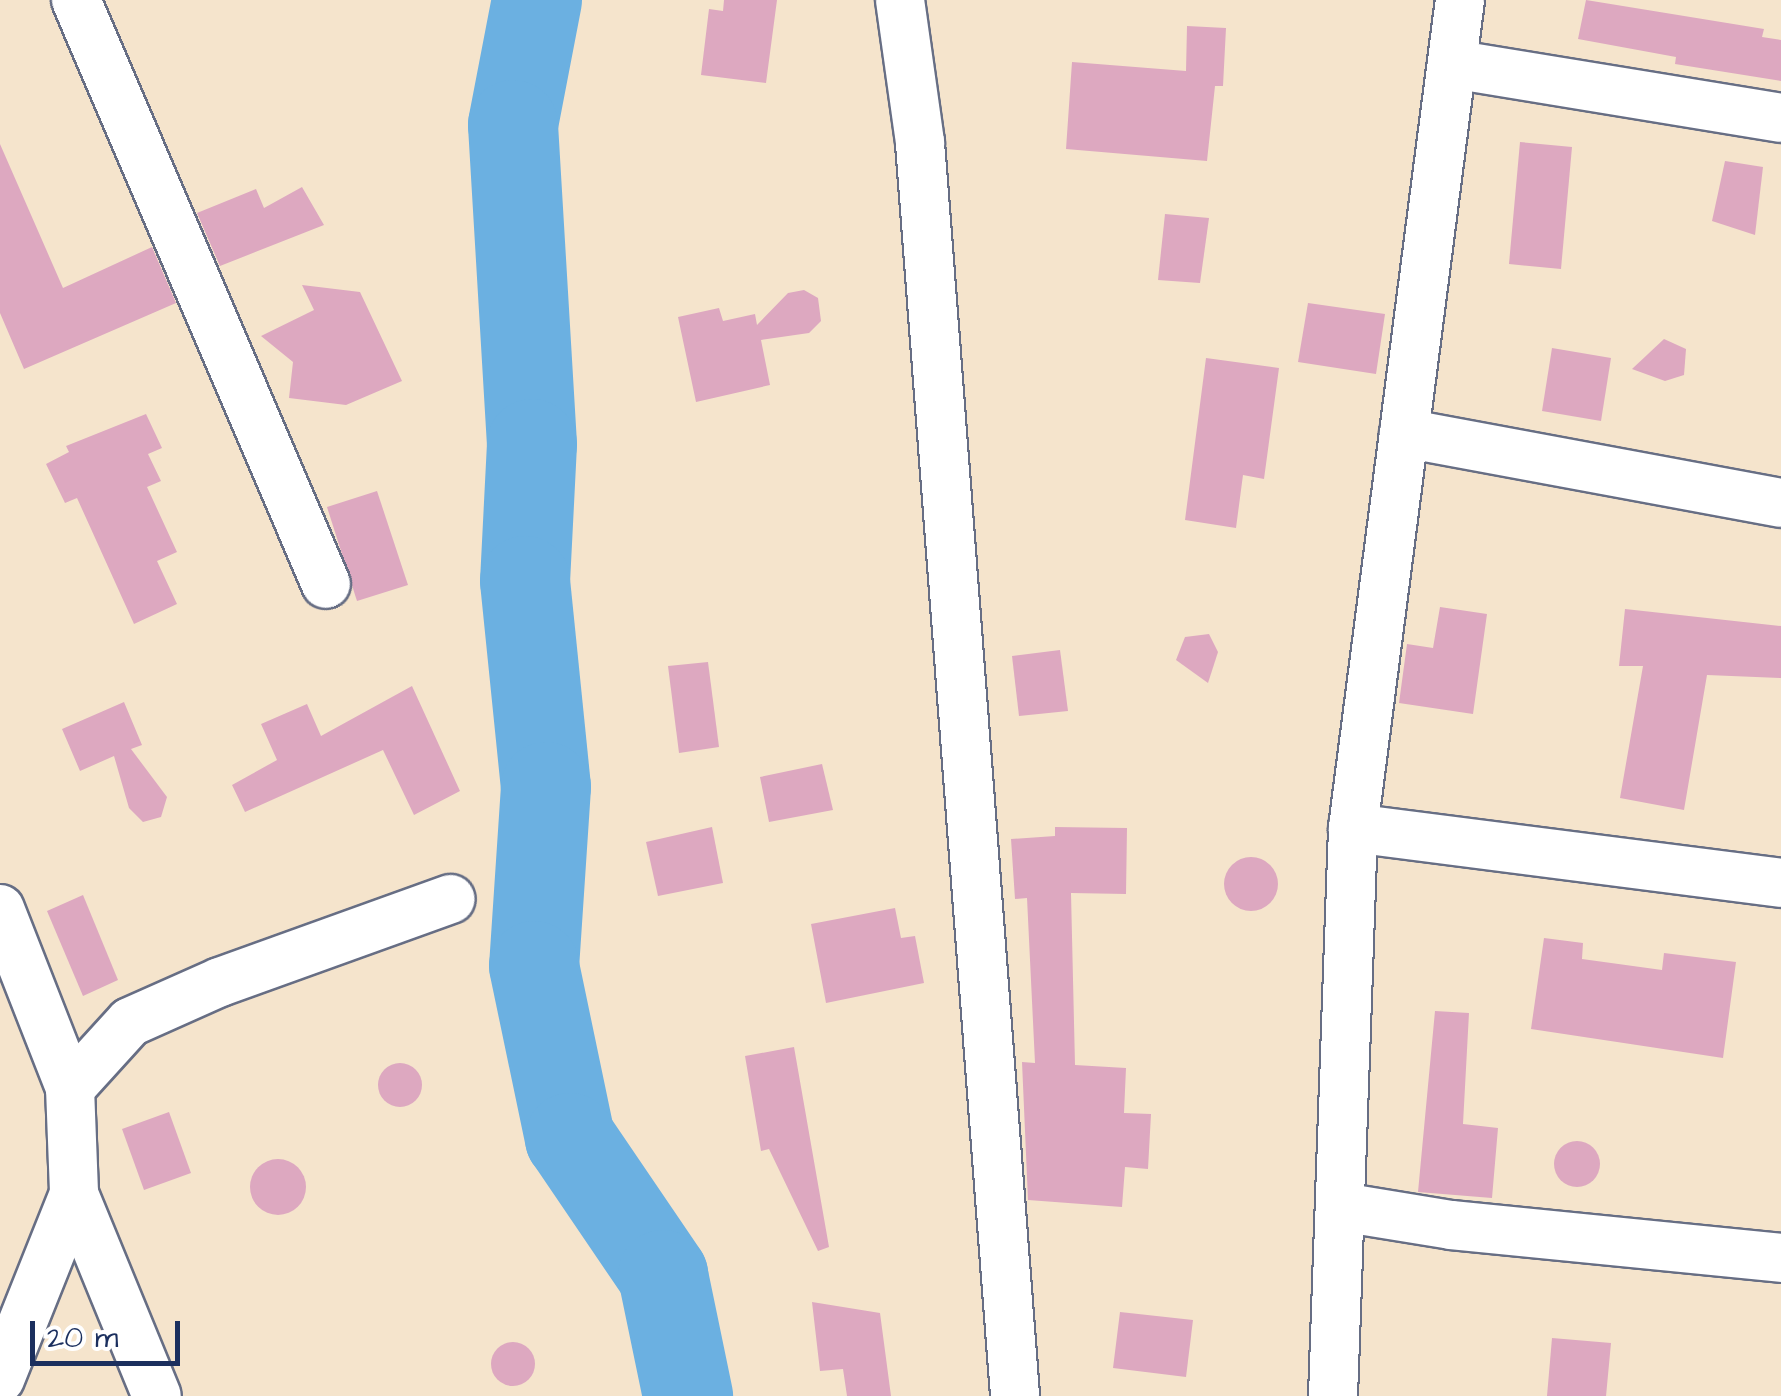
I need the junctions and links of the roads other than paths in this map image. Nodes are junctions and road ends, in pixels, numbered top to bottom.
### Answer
1 (76, 0) edge
2 (900, 0) edge
3 (1460, 0) edge
4 (1452, 64) junction
5 (1781, 118) edge
6 (1404, 433) junction
7 (1781, 503) edge
8 (326, 584) dead end
9 (1353, 828) junction
10 (1781, 884) edge
11 (450, 898) dead end
12 (0, 909) edge
13 (70, 1088) junction
14 (74, 1194) junction
15 (1341, 1207) junction
16 (1781, 1258) edge
17 (0, 1379) edge
18 (157, 1396) edge
19 (1014, 1396) edge
20 (1333, 1396) edge

1 - 8 street
2 - 19 street
3 - 4 street
4 - 5 street
4 - 6 street
6 - 7 street
6 - 9 street
9 - 10 street
9 - 15 street
11 - 13 street
12 - 13 street
13 - 14 street
14 - 17 street
14 - 18 street
15 - 16 street
15 - 20 street

